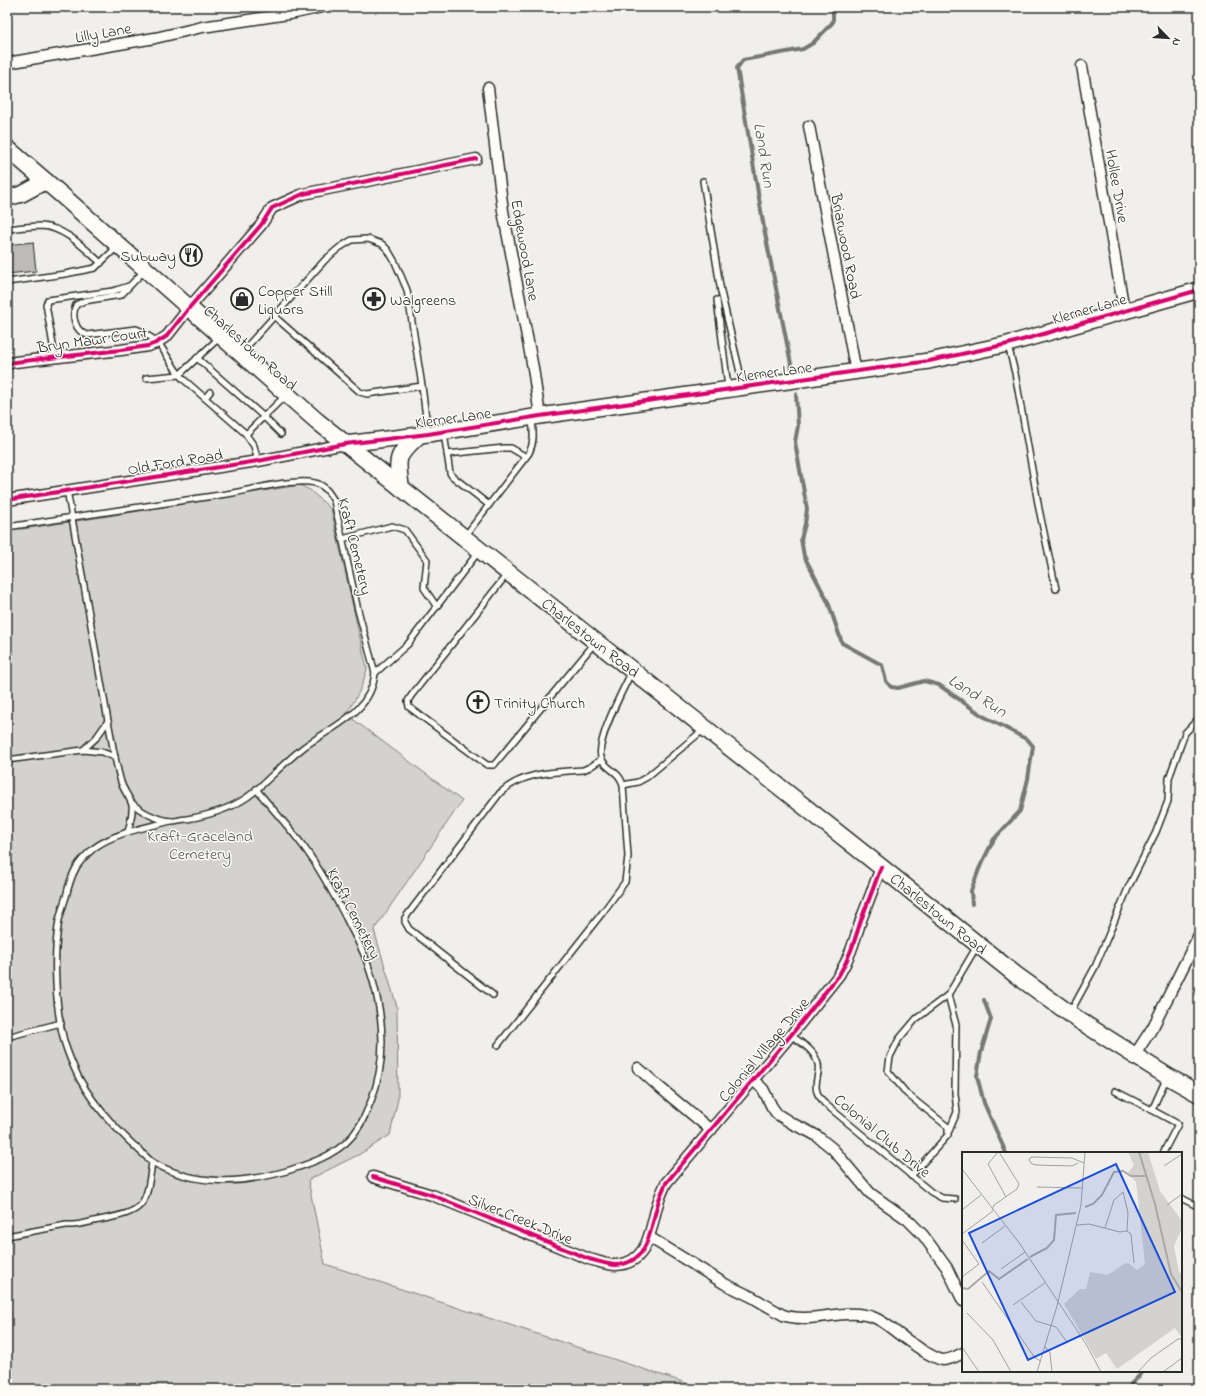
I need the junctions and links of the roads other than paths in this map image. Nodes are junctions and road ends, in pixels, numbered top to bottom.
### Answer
1 (322, 7) edge
2 (7, 64) edge
3 (1082, 66) dead end
4 (488, 88) dead end
5 (808, 126) dead end
6 (7, 148) edge
7 (476, 160) dead end
8 (46, 181) junction
9 (703, 181) dead end
10 (7, 198) edge
11 (7, 229) edge
12 (119, 245) junction
13 (101, 263) junction
14 (146, 269) junction
15 (7, 282) edge
16 (132, 285) junction
17 (1199, 290) edge
18 (716, 300) dead end
19 (190, 308) junction
20 (1124, 310) junction
21 (275, 317) junction
22 (221, 336) junction
23 (158, 342) junction
24 (1008, 344) junction
25 (241, 353) junction
26 (55, 357) junction
27 (197, 358) junction
28 (7, 364) edge
29 (856, 372) junction
30 (180, 375) junction
31 (146, 378) dead end
32 (422, 386) junction
33 (736, 389) junction
34 (210, 392) dead end
35 (287, 394) junction
36 (205, 398) junction
37 (222, 403) dead end
38 (217, 408) junction
39 (235, 415) dead end
40 (264, 417) junction
41 (536, 417) junction
42 (230, 420) junction
43 (443, 431) junction
44 (246, 434) junction
45 (281, 434) dead end
46 (424, 434) junction
47 (345, 444) junction
48 (447, 454) junction
49 (526, 457) junction
50 (258, 461) junction
51 (401, 488) junction
52 (67, 490) junction
53 (7, 496) edge
54 (489, 505) junction
55 (72, 517) junction
56 (7, 527) edge
57 (463, 537) junction
58 (342, 539) junction
59 (480, 550) junction
60 (508, 573) junction
61 (1056, 589) dead end
62 (437, 607) junction
63 (596, 642) junction
64 (632, 670) junction
65 (374, 673) junction
66 (1199, 718) edge
67 (108, 721) junction
68 (705, 728) junction
69 (83, 750) junction
70 (115, 756) junction
71 (602, 759) junction
72 (7, 760) edge
73 (624, 785) junction
74 (256, 789) junction
75 (131, 802) junction
76 (172, 821) junction
77 (128, 832) junction
78 (881, 866) junction
79 (1199, 935) edge
80 (978, 945) junction
81 (493, 995) dead end
82 (948, 995) junction
83 (1070, 1014) junction
84 (61, 1023) junction
85 (791, 1035) junction
86 (7, 1037) edge
87 (498, 1045) dead end
88 (1134, 1056) junction
89 (638, 1068) dead end
90 (1168, 1076) junction
91 (753, 1080) junction
92 (1115, 1091) dead end
93 (1199, 1094) edge
94 (1152, 1110) junction
95 (711, 1130) junction
96 (948, 1135) junction
97 (1164, 1152) edge
98 (152, 1162) junction
99 (911, 1176) junction
100 (373, 1178) dead end
101 (1182, 1198) edge
102 (955, 1199) dead end
103 (1199, 1207) edge
104 (7, 1236) edge
105 (649, 1237) junction
106 (962, 1299) edge
107 (962, 1354) edge

1 - 2 street, Lilly Lane
3 - 20 street, Hollee Drive
4 - 41 street, Edgewood Lane
5 - 29 street, Briarwood Road
6 - 8 main road, Charlestown Road
7 - 19 street, Bryn Mawr Court
8 - 10 street
8 - 12 main road, Charlestown Road
9 - 33 lane
11 - 13 lane
12 - 13 lane
12 - 14 main road, Charlestown Road
13 - 15 lane
14 - 16 lane
14 - 19 main road, Charlestown Road
16 - 23 lane
16 - 26 lane
17 - 20 street, Klerner Lane
18 - 33 lane
19 - 22 main road, Charlestown Road
19 - 23 street, Bryn Mawr Court
20 - 24 street, Klerner Lane
21 - 25 lane
21 - 32 lane
21 - 32 lane
22 - 25 main road, Charlestown Road
22 - 27 lane
23 - 26 street, Bryn Mawr Court
23 - 30 lane
24 - 29 street, Klerner Lane
24 - 61 lane
25 - 35 main road, Charlestown Road
26 - 28 street, Bryn Mawr Court
27 - 30 lane
27 - 40 lane
29 - 33 street, Klerner Lane
30 - 31 lane
30 - 36 lane
32 - 46 lane
33 - 41 street, Klerner Lane
34 - 36 lane
35 - 40 lane
35 - 47 main road, Charlestown Road
36 - 38 lane
37 - 38 lane
38 - 42 lane
39 - 42 lane
40 - 44 lane
40 - 45 lane
41 - 43 street, Klerner Lane
41 - 49 lane
42 - 44 lane
43 - 46 street, Klerner Lane
43 - 48 lane
44 - 50 lane
46 - 47 street, Klerner Lane
46 - 51 main road
47 - 50 street, Old Ford Road
47 - 51 main road, Charlestown Road
48 - 49 lane
48 - 54 lane
49 - 54 lane
50 - 52 street, Old Ford Road
51 - 57 main road, Charlestown Road
52 - 53 street, Old Ford Road
52 - 55 lane, Kraft Cemetery
54 - 57 lane
55 - 56 lane, Kraft Cemetery
55 - 58 lane, Kraft Cemetery
55 - 67 lane, Kraft Cemetery
57 - 59 main road, Charlestown Road
58 - 62 lane
58 - 65 lane, Kraft Cemetery
59 - 60 main road, Charlestown Road
59 - 62 lane
60 - 63 main road, Charlestown Road
60 - 63 lane
62 - 65 lane
63 - 64 main road, Charlestown Road
64 - 68 main road, Charlestown Road
64 - 71 lane
65 - 74 lane, Kraft Cemetery
66 - 83 lane
67 - 69 lane
67 - 70 lane, Kraft Cemetery
68 - 73 lane
68 - 78 main road, Charlestown Road
69 - 70 lane
69 - 72 lane
70 - 75 lane, Kraft Cemetery
71 - 73 lane
71 - 81 lane
73 - 87 lane
74 - 76 lane, Kraft Cemetery
74 - 98 lane, Kraft Cemetery
75 - 76 lane, Kraft Cemetery
75 - 77 lane, Kraft Cemetery
76 - 77 lane, Kraft Cemetery
77 - 84 lane, Kraft Cemetery
78 - 80 main road, Charlestown Road
78 - 85 street, Colonial Village Drive
79 - 88 street
80 - 82 lane
80 - 83 main road, Charlestown Road
82 - 96 lane
82 - 96 lane
83 - 88 main road, Charlestown Road
84 - 86 lane
84 - 98 lane, Kraft Cemetery
85 - 91 street, Colonial Village Drive
85 - 99 lane, Colonial Club Drive
88 - 90 main road, Charlestown Road
89 - 95 street
90 - 93 main road, Charlestown Road
90 - 94 lane
91 - 95 street, Colonial Village Drive
91 - 106 street
92 - 94 lane
94 - 97 lane
95 - 105 street, Colonial Village Drive
96 - 99 lane
98 - 104 lane
99 - 102 lane, Colonial Club Drive
100 - 105 street, Silver Creek Drive
101 - 103 lane
105 - 107 street

